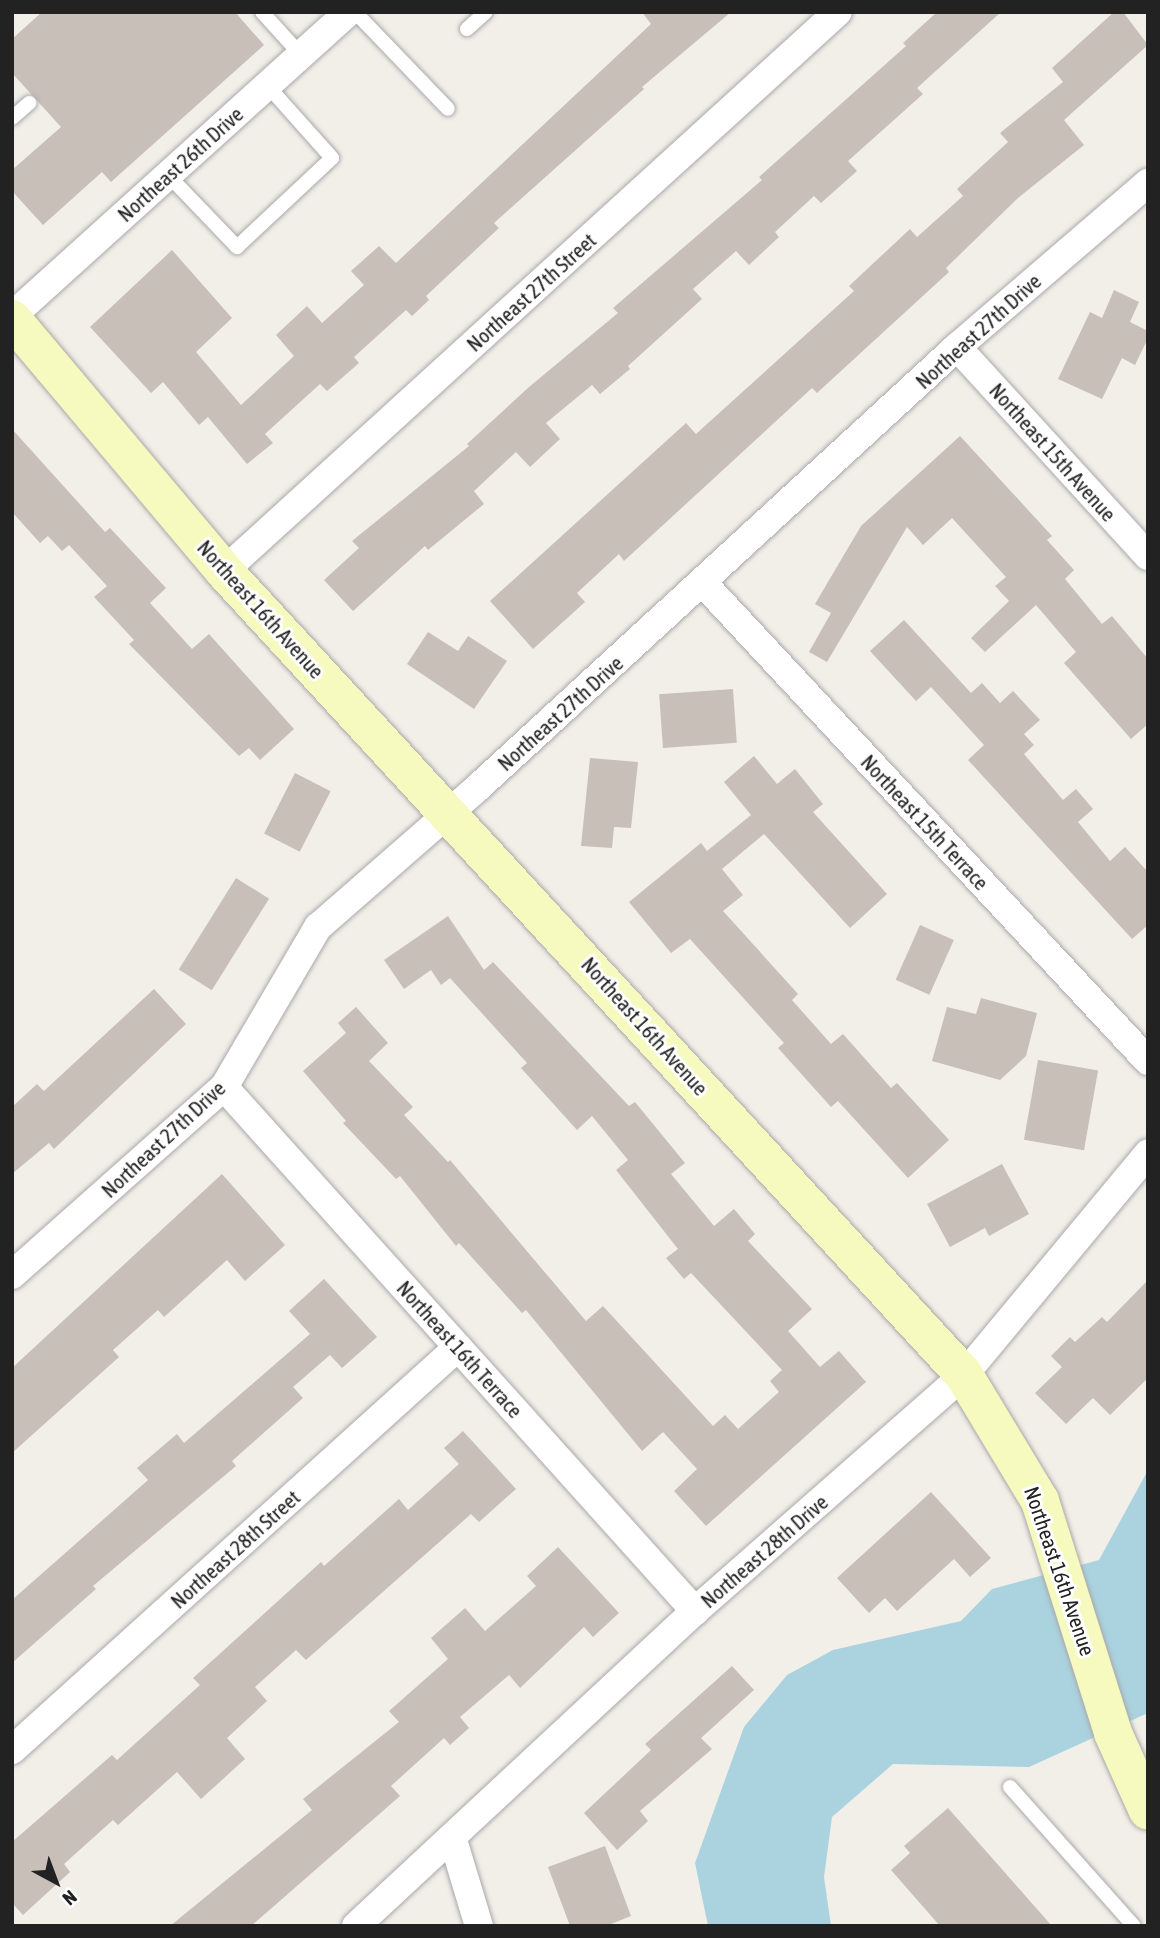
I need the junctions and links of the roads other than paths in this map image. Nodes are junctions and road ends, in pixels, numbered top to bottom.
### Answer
1 (262, 12) edge
2 (348, 12) edge
3 (355, 12) edge
4 (486, 12) edge
5 (838, 12) edge
6 (467, 29) dead end
7 (300, 55) junction
8 (267, 86) junction
9 (29, 103) dead end
10 (448, 109) dead end
11 (12, 118) edge
12 (168, 175) junction
13 (1148, 183) edge
14 (12, 318) edge
15 (957, 347) junction
16 (1148, 556) edge
17 (224, 571) junction
18 (703, 583) junction
19 (450, 813) junction
20 (1148, 1061) edge
21 (224, 1087) junction
22 (1148, 1153) edge
23 (12, 1275) edge
24 (458, 1347) junction
25 (964, 1374) junction
26 (695, 1611) junction
27 (12, 1750) edge
28 (1010, 1787) dead end
29 (1148, 1811) edge
30 (453, 1840) junction
31 (356, 1926) edge
32 (479, 1926) edge
33 (1134, 1926) edge

1 - 7 lane
2 - 7 street, Northeast 26th Drive
3 - 10 lane
4 - 6 lane
5 - 17 street, Northeast 27th Street
7 - 8 street, Northeast 26th Drive
8 - 12 street, Northeast 26th Drive
8 - 12 lane
9 - 11 lane
12 - 14 street, Northeast 26th Drive
13 - 15 street, Northeast 27th Drive
14 - 17 street, Northeast 16th Avenue
15 - 16 street, Northeast 15th Avenue
15 - 18 street, Northeast 27th Drive
17 - 19 street, Northeast 16th Avenue
18 - 19 street, Northeast 27th Drive
18 - 20 street, Northeast 15th Terrace
19 - 21 street, Northeast 27th Drive
19 - 25 street, Northeast 16th Avenue
21 - 23 street, Northeast 27th Drive
21 - 24 street, Northeast 16th Terrace
22 - 25 street, Northeast 28th Drive
24 - 26 street, Northeast 16th Terrace
24 - 27 street, Northeast 28th Street
25 - 26 street, Northeast 28th Drive
25 - 29 street, Northeast 16th Avenue
26 - 30 street, Northeast 28th Drive
28 - 33 lane
30 - 31 street, Northeast 28th Drive
30 - 32 street

